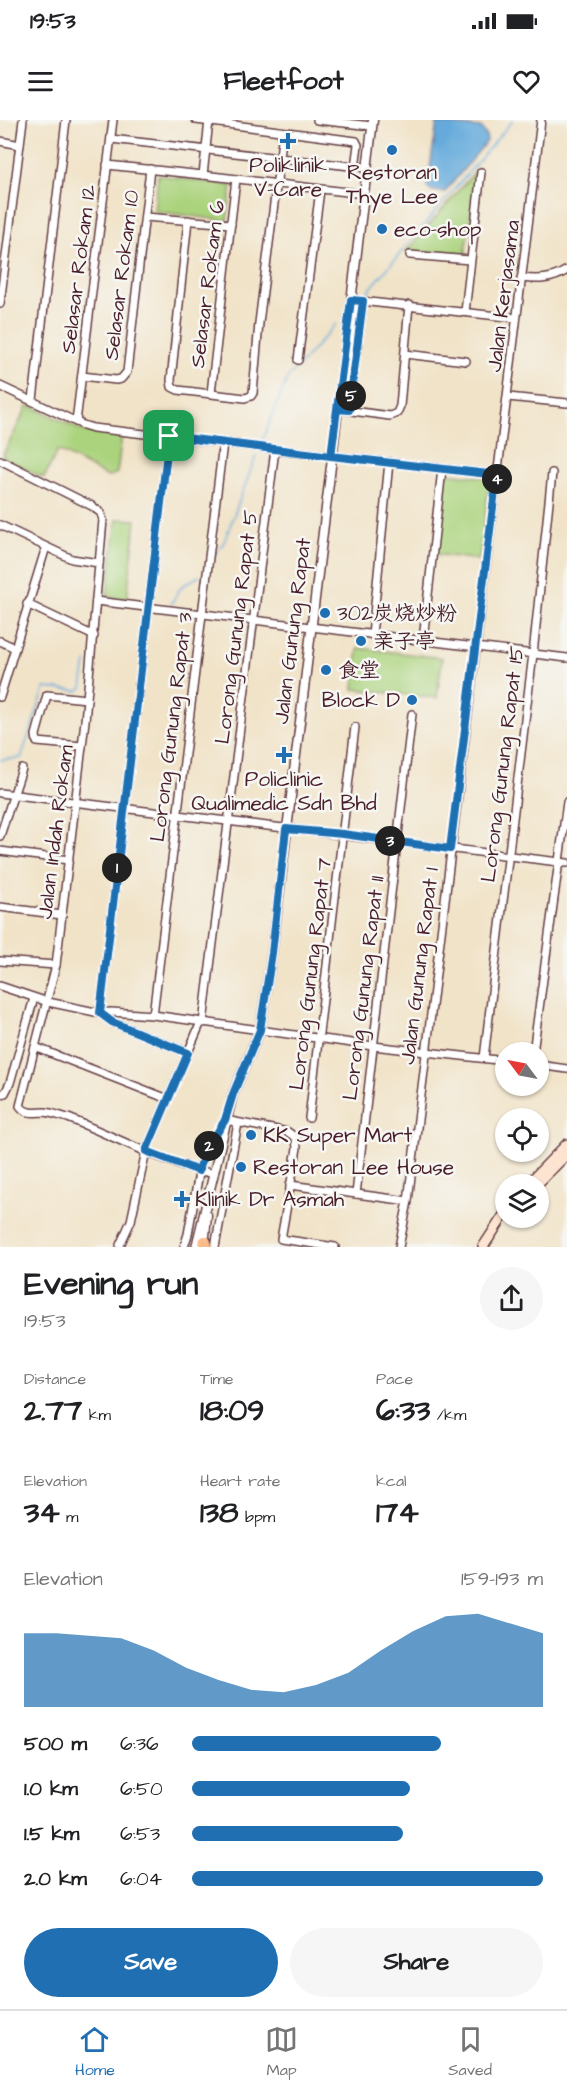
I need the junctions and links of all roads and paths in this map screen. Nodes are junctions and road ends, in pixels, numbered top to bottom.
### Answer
1 (23, 120) edge
2 (66, 120) edge
3 (113, 120) edge
4 (196, 120) edge
5 (317, 120) edge
6 (541, 120) edge
7 (209, 122) junction
8 (343, 122) edge
9 (372, 123) edge
10 (283, 132) junction
11 (111, 139) junction
12 (340, 139) junction
13 (0, 141) edge
14 (20, 145) junction
15 (206, 149) junction
16 (279, 158) junction
17 (107, 165) junction
18 (355, 167) junction
19 (368, 168) junction
20 (150, 169) junction
21 (481, 172) dead end
22 (203, 175) junction
23 (236, 179) junction
24 (276, 184) junction
25 (320, 190) junction
26 (364, 194) junction
27 (145, 217) junction
28 (188, 220) junction
29 (231, 224) junction
30 (410, 255) dead end
31 (470, 260) junction
32 (567, 270) edge
33 (520, 278) junction
34 (0, 299) edge
35 (351, 300) junction
36 (363, 301) junction
37 (0, 304) edge
38 (409, 305) junction
39 (465, 312) junction
40 (516, 318) junction
41 (405, 354) junction
42 (298, 360) dead end
43 (466, 361) dead end
44 (82, 376) junction
45 (0, 386) edge
46 (211, 393) junction
47 (508, 397) junction
48 (33, 400) junction
49 (567, 403) edge
50 (337, 409) junction
51 (349, 410) junction
52 (76, 422) junction
53 (169, 436) junction
54 (223, 443) junction
55 (275, 449) junction
56 (331, 456) junction
57 (0, 460) edge
58 (389, 462) junction
59 (442, 469) junction
60 (552, 474) dead end
61 (497, 475) junction
62 (0, 525) edge
63 (46, 547) junction
64 (99, 563) junction
65 (96, 601) junction
66 (27, 604) junction
67 (149, 607) junction
68 (201, 613) junction
69 (254, 619) junction
70 (311, 626) junction
71 (372, 635) junction
72 (93, 636) junction
73 (423, 640) junction
74 (0, 641) edge
75 (476, 647) junction
76 (15, 648) junction
77 (533, 654) junction
78 (567, 658) edge
79 (0, 697) edge
80 (87, 699) junction
81 (412, 714) dead end
82 (355, 727) dead end
83 (82, 747) junction
84 (21, 769) dead end
85 (0, 793) edge
86 (13, 794) junction
87 (76, 802) junction
88 (567, 802) edge
89 (124, 809) junction
90 (178, 815) junction
91 (228, 821) junction
92 (286, 829) junction
93 (343, 834) junction
94 (0, 836) edge
95 (397, 842) junction
96 (450, 849) junction
97 (0, 851) edge
98 (507, 855) junction
99 (69, 860) junction
100 (563, 863) edge
101 (0, 907) edge
102 (62, 915) junction
103 (0, 961) edge
104 (56, 964) junction
105 (0, 986) edge
106 (34, 998) junction
107 (48, 1002) junction
108 (100, 1013) junction
109 (153, 1015) junction
110 (202, 1023) junction
111 (260, 1030) junction
112 (319, 1037) junction
113 (535, 1042) edge
114 (373, 1046) junction
115 (35, 1047) junction
116 (426, 1052) junction
117 (188, 1053) junction
118 (484, 1058) junction
119 (495, 1060) edge
120 (549, 1067) edge
121 (567, 1069) edge
122 (0, 1094) edge
123 (168, 1099) junction
124 (309, 1118) dead end
125 (225, 1120) junction
126 (238, 1123) junction
127 (567, 1144) edge
128 (146, 1151) junction
129 (567, 1154) edge
130 (199, 1171) junction
131 (214, 1174) junction
132 (538, 1174) edge
133 (547, 1174) edge
134 (290, 1185) junction
135 (356, 1194) junction
136 (408, 1201) junction
137 (495, 1228) edge
138 (503, 1228) edge
139 (118, 1246) edge
140 (205, 1246) edge
141 (128, 1247) edge
142 (184, 1247) edge
143 (335, 1247) edge
144 (399, 1247) edge
145 (483, 1247) edge
146 (490, 1247) edge

1 - 14 street
2 - 48 street
3 - 11 street, Selasar Rokam 12
4 - 7 street
5 - 8 street
6 - 33 street, Jalan Kerjasama
7 - 10 street
7 - 15 street
8 - 9 street
8 - 12 street
9 - 19 street, Jalan Gunung Rapat
10 - 12 street
10 - 16 street
11 - 15 street
11 - 17 street, Selasar Rokam 12
12 - 18 street
13 - 14 street
14 - 34 street
15 - 16 street
15 - 22 street
16 - 18 street
16 - 24 street
17 - 20 street
17 - 44 street, Selasar Rokam 12
18 - 19 street
19 - 26 street, Jalan Gunung Rapat
20 - 22 street
20 - 27 street, Selasar Rokam 10
21 - 31 street
22 - 23 street
23 - 24 street
23 - 29 street, Selasar Rokam 6
24 - 25 street
24 - 46 street
25 - 26 street
25 - 42 street
26 - 35 street, Jalan Gunung Rapat
27 - 28 street
27 - 44 street, Selasar Rokam 10
28 - 29 street
28 - 46 street
29 - 46 street, Selasar Rokam 6
30 - 31 street
31 - 39 street
32 - 33 street
33 - 40 street, Jalan Kerjasama
34 - 37 street
35 - 36 street
35 - 50 street, Jalan Gunung Rapat
36 - 38 street
36 - 51 street
38 - 39 street
38 - 41 street
39 - 40 street
40 - 47 street, Jalan Kerjasama
41 - 43 street
41 - 51 street
44 - 52 street, Selasar Rokam 12
45 - 48 street
47 - 49 street
47 - 61 street, Jalan Kerjasama
48 - 52 street
50 - 51 street
50 - 56 street, Jalan Gunung Rapat
52 - 53 street
53 - 54 street
53 - 67 street
54 - 55 street
54 - 68 street, Lorong Gunung Rapat 3
55 - 56 street
55 - 69 street, Lorong Gunung Rapat 5
56 - 58 street
56 - 70 street, Jalan Gunung Rapat
57 - 64 street, Jalan Indah Rokam
58 - 59 street
58 - 71 street
59 - 61 street
59 - 73 street
60 - 77 street, Lorong Gunung Rapat 15
61 - 75 street, Jalan Gunung Rapat 1
62 - 63 street
63 - 64 street
63 - 66 street
64 - 65 street, Jalan Indah Rokam
65 - 67 street
65 - 72 street, Jalan Indah Rokam
66 - 72 street
66 - 76 street
67 - 68 street
67 - 89 street
68 - 69 street
68 - 90 street, Lorong Gunung Rapat 3
69 - 70 street
69 - 91 street, Lorong Gunung Rapat 5
70 - 71 street
70 - 92 street, Jalan Gunung Rapat
71 - 73 street
72 - 80 street, Jalan Indah Rokam
73 - 75 street
74 - 76 street
75 - 77 street
75 - 96 street, Jalan Gunung Rapat 1
76 - 79 street
77 - 78 street
77 - 98 street, Lorong Gunung Rapat 15
80 - 83 street, Jalan Indah Rokam
80 - 83 street
81 - 95 street, Lorong Gunung Rapat 11
82 - 93 street, Lorong Gunung Rapat 7
83 - 87 street, Jalan Indah Rokam
84 - 86 street
85 - 86 street
86 - 87 street
86 - 94 street
87 - 89 street
87 - 99 street, Jalan Indah Rokam
88 - 100 street
89 - 90 street
89 - 108 street
90 - 91 street
90 - 109 street, Lorong Gunung Rapat 3
91 - 92 street
91 - 110 street, Lorong Gunung Rapat 5
92 - 93 street
92 - 111 street, Jalan Gunung Rapat
93 - 95 street
93 - 112 street, Lorong Gunung Rapat 7
95 - 96 street
95 - 114 street, Lorong Gunung Rapat 11
96 - 98 street
96 - 116 street, Jalan Gunung Rapat 1
97 - 99 street
98 - 100 street
98 - 118 street, Lorong Gunung Rapat 15
99 - 102 street, Jalan Indah Rokam
100 - 113 street
101 - 102 street
102 - 104 street, Jalan Indah Rokam
103 - 104 street
104 - 107 street, Jalan Indah Rokam
105 - 106 street
106 - 107 street
106 - 122 street
107 - 108 street
107 - 115 street, Jalan Indah Rokam
108 - 109 street
108 - 117 street
109 - 110 street
110 - 111 street
110 - 117 street, Lorong Gunung Rapat 5
111 - 112 street
111 - 125 street, Jalan Gunung Rapat
112 - 114 street
112 - 124 street, Lorong Gunung Rapat 7
114 - 116 street
114 - 135 street, Lorong Gunung Rapat 11
115 - 123 street
115 - 128 street, Jalan Indah Rokam
116 - 118 street
116 - 136 street, Jalan Gunung Rapat 1
117 - 123 street
118 - 119 street
120 - 121 street
123 - 128 street
125 - 126 street
125 - 130 street
125 - 131 street, Jalan Gunung Rapat
126 - 134 street
126 - 140 street
127 - 132 main road
128 - 130 street
128 - 139 street
129 - 133 main road
130 - 131 street
130 - 142 street
131 - 140 street, Jalan Gunung Rapat
134 - 135 street
134 - 143 street
135 - 136 street
136 - 144 street, Jalan Gunung Rapat 1
137 - 145 main road
138 - 146 main road
139 - 141 street

